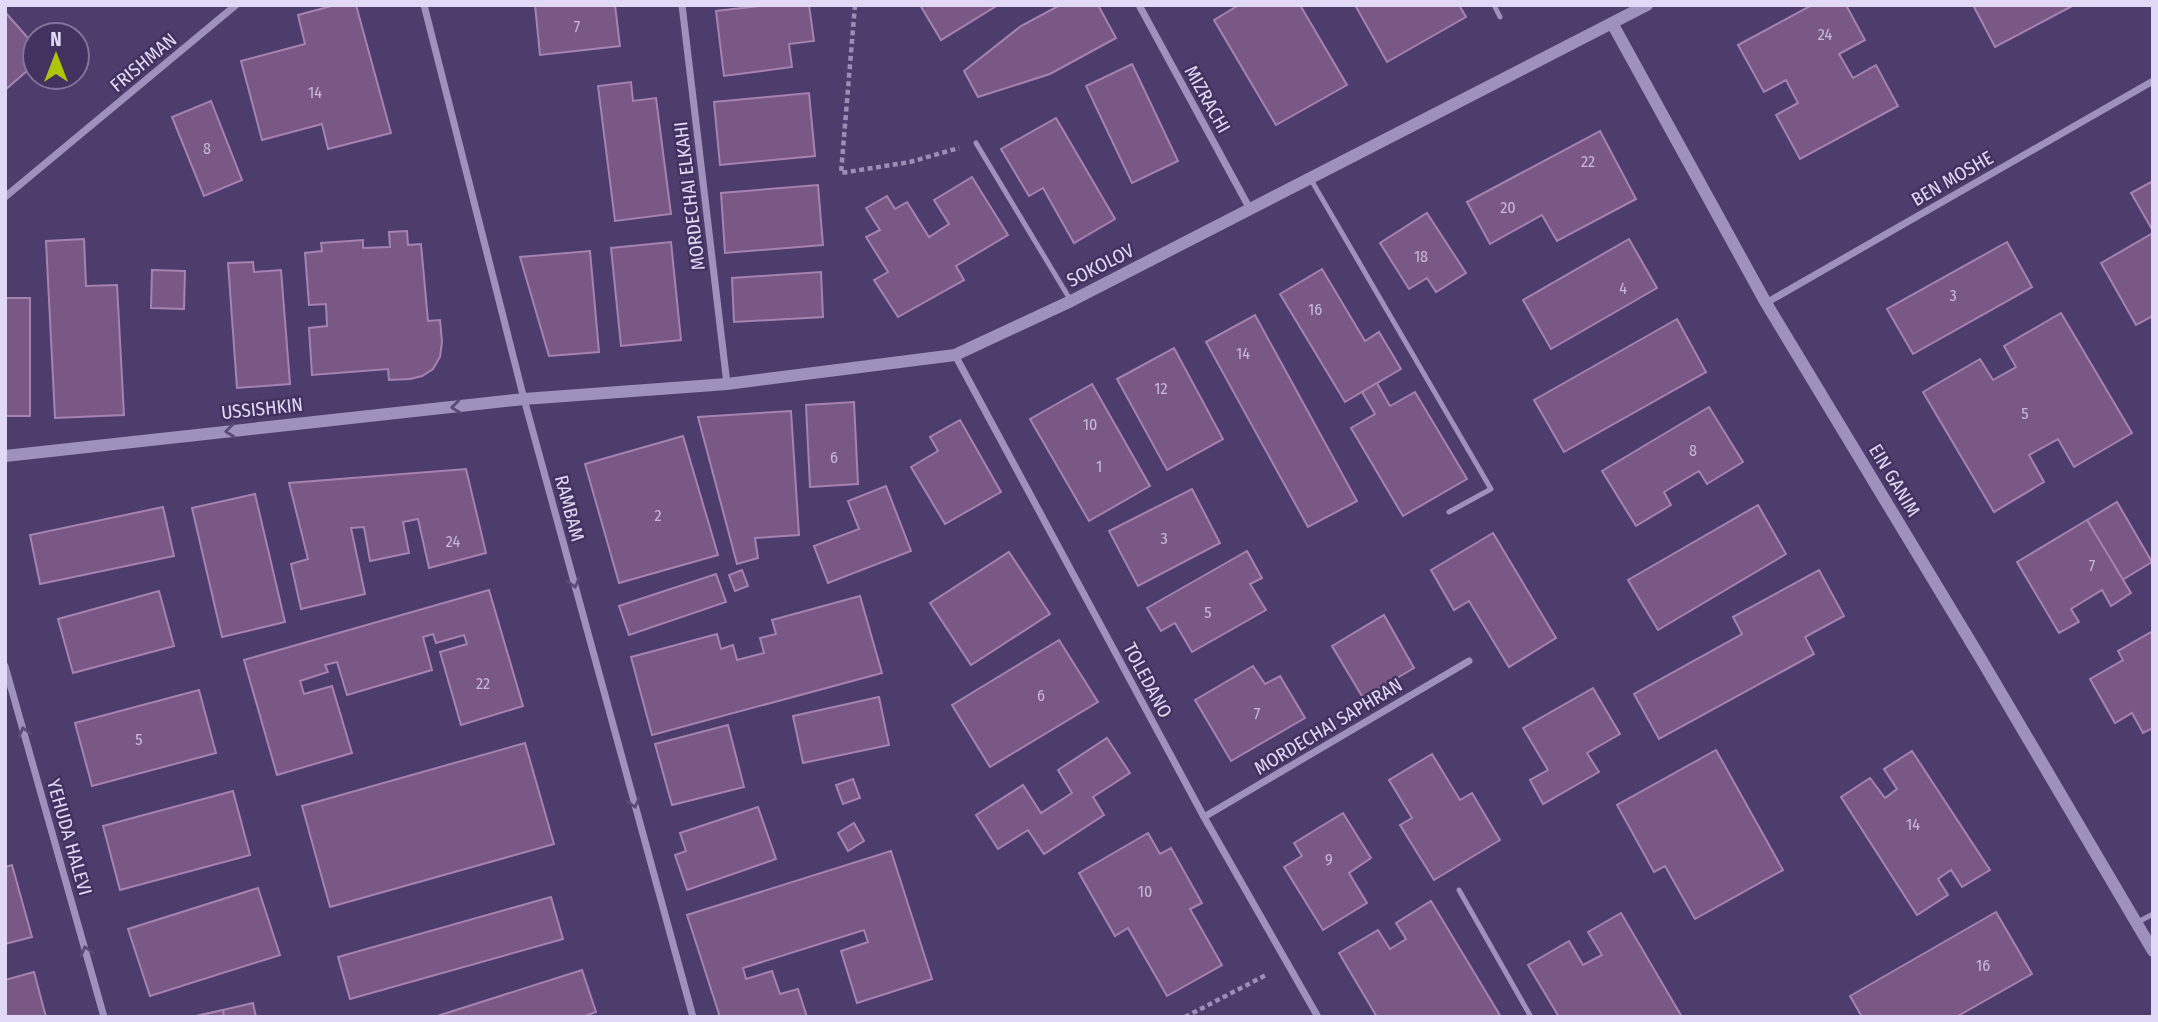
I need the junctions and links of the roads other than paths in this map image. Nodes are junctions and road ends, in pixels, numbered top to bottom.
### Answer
1 (236, 5) edge
2 (424, 5) edge
3 (682, 5) edge
4 (1139, 5) edge
5 (1494, 5) edge
6 (1647, 5) edge
7 (1500, 17) dead end
8 (1612, 23) junction
9 (2153, 80) edge
10 (976, 143) road end
11 (1310, 178) junction
12 (5, 197) edge
13 (1250, 209) junction
14 (1071, 301) junction
15 (1766, 303) junction
16 (956, 355) junction
17 (727, 384) junction
18 (524, 400) junction
19 (5, 456) edge
20 (1449, 512) dead end
21 (1469, 661) dead end
22 (5, 666) edge
23 (1204, 817) junction
24 (1459, 890) dead end
25 (2153, 914) edge
26 (2136, 923) junction
27 (2153, 951) edge
28 (104, 1017) edge
29 (693, 1017) edge
30 (1318, 1017) edge
31 (1531, 1017) edge

1 - 12 street, FRISHMAN
2 - 18 street, RAMBAM
3 - 17 street, MORDECHAI ELKAHI
4 - 13 street, MIZRACHI
5 - 7 lane
6 - 8 street, SOKOLOV
8 - 11 street, SOKOLOV
8 - 15 street, EIN GANIM
9 - 15 street, BEN MOSHE
10 - 14 lane
11 - 13 street, SOKOLOV
11 - 20 lane
13 - 14 street, SOKOLOV
14 - 16 street, SOKOLOV
15 - 26 street, EIN GANIM
16 - 17 street, SOKOLOV
16 - 23 street, TOLEDANO
17 - 18 street, SOKOLOV
18 -> 19 street, USSISHKIN
18 -> 29 street, RAMBAM
21 - 23 street, MORDECHAI SAPHRAN
28 -> 22 street, YEHUDA HALEVI
23 - 30 street, TOLEDANO
24 - 31 lane
25 - 26 lane
26 - 27 street, EIN GANIM

